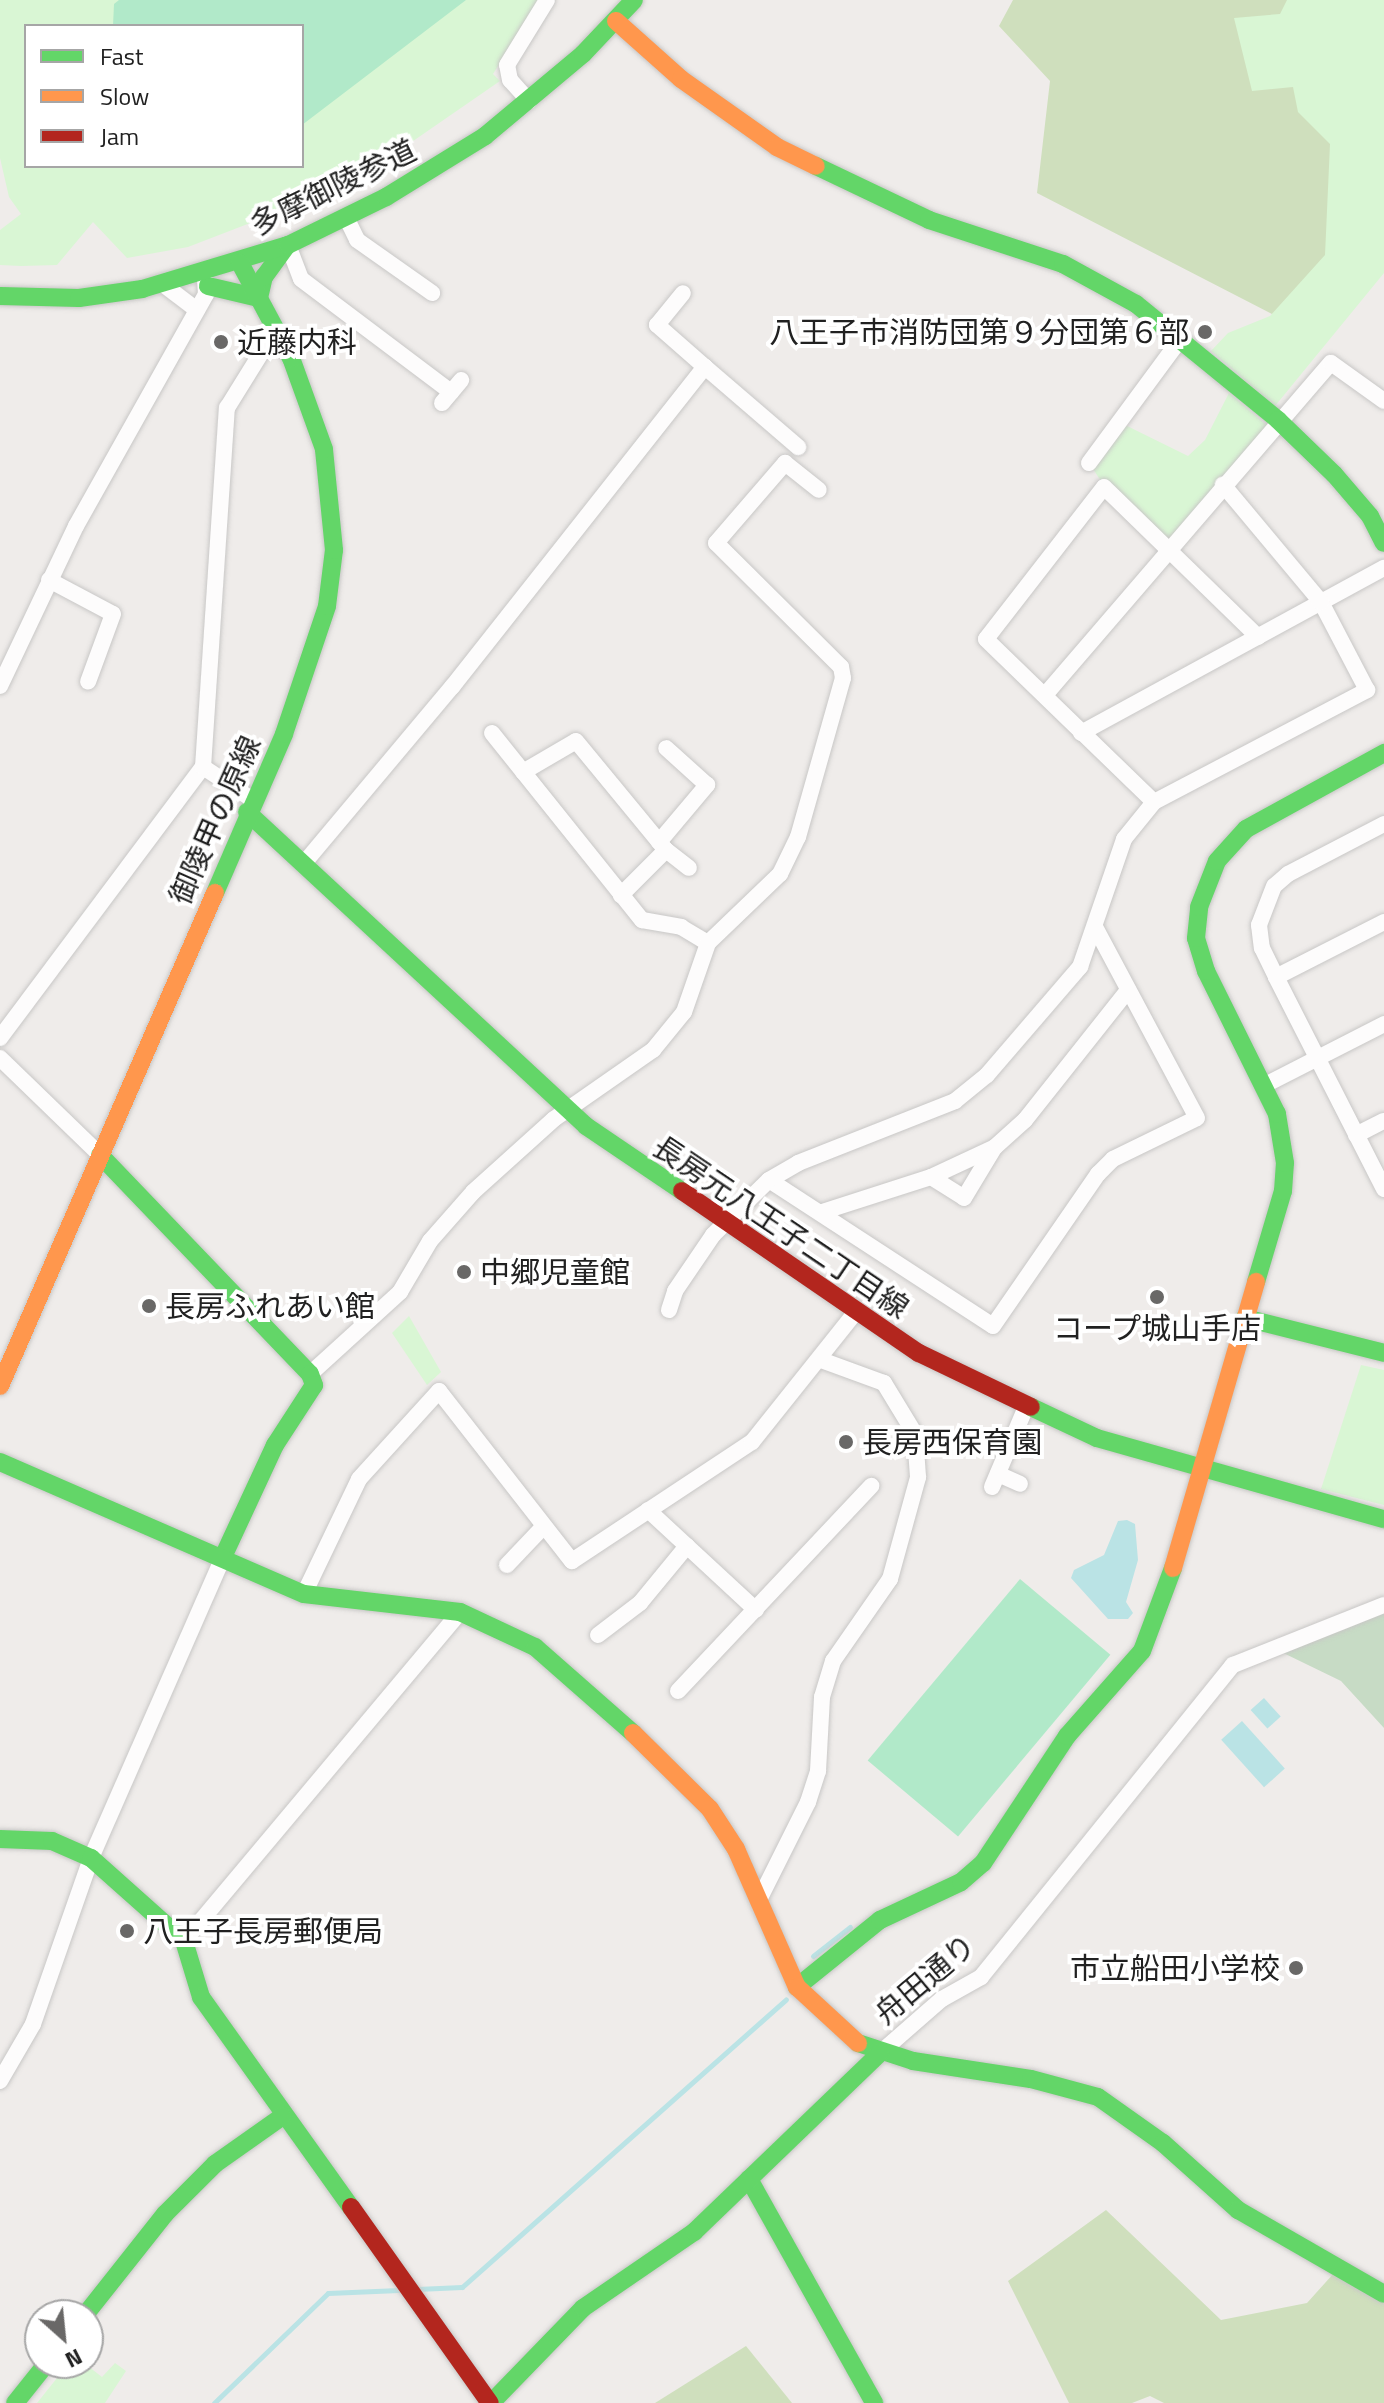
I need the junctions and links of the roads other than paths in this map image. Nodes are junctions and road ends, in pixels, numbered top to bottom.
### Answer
1 (547, 0) edge
2 (634, 0) edge
3 (616, 21) junction
4 (529, 101) junction
5 (346, 217) junction
6 (288, 245) junction
7 (240, 263) junction
8 (205, 280) junction
9 (164, 285) junction
10 (432, 293) dead end
11 (683, 293) dead end
12 (0, 296) edge
13 (259, 298) junction
14 (197, 310) junction
15 (276, 329) junction
16 (1181, 338) junction
17 (705, 367) junction
18 (451, 392) dead end
19 (1384, 401) edge
20 (1278, 420) junction
21 (798, 447) dead end
22 (1089, 463) dead end
23 (1223, 485) junction
24 (819, 490) dead end
25 (1384, 543) edge
26 (1171, 547) junction
27 (1384, 568) edge
28 (49, 580) junction
29 (1321, 602) junction
30 (1258, 637) junction
31 (88, 682) dead end
32 (0, 686) edge
33 (1045, 695) junction
34 (492, 733) dead end
35 (1081, 733) junction
36 (666, 748) dead end
37 (1384, 753) edge
38 (203, 767) junction
39 (523, 772) junction
40 (1154, 802) junction
41 (250, 806) junction
42 (1384, 824) edge
43 (662, 846) junction
44 (305, 862) junction
45 (689, 868) dead end
46 (621, 895) junction
47 (1384, 922) edge
48 (1095, 927) junction
49 (708, 943) junction
50 (1276, 977) junction
51 (1128, 990) junction
52 (1384, 1024) edge
53 (0, 1038) edge
54 (0, 1058) edge
55 (1317, 1058) junction
56 (1263, 1086) junction
57 (568, 1111) junction
58 (1384, 1121) edge
59 (1356, 1135) junction
60 (995, 1147) junction
61 (100, 1155) junction
62 (931, 1177) junction
63 (769, 1180) junction
64 (1384, 1189) edge
65 (822, 1212) junction
66 (724, 1223) junction
67 (669, 1310) dead end
68 (855, 1313) junction
69 (1245, 1318) junction
70 (1384, 1353) edge
71 (821, 1360) junction
72 (310, 1374) junction
73 (0, 1386) edge
74 (1026, 1407) junction
75 (0, 1462) edge
76 (1199, 1468) junction
77 (1020, 1484) dead end
78 (871, 1486) dead end
79 (648, 1510) junction
80 (1384, 1519) edge
81 (542, 1528) junction
82 (687, 1546) junction
83 (223, 1557) junction
84 (507, 1565) dead end
85 (304, 1594) junction
86 (1384, 1605) edge
87 (756, 1610) junction
88 (460, 1612) junction
89 (598, 1635) dead end
90 (678, 1691) dead end
91 (0, 1839) edge
92 (91, 1858) junction
93 (759, 1900) junction
94 (184, 1941) junction
95 (797, 1987) junction
96 (880, 2053) junction
97 (0, 2081) edge
98 (283, 2116) junction
99 (749, 2179) junction
100 (1384, 2294) edge
101 (98, 2299) edge
102 (34, 2379) edge
103 (15, 2403) edge
104 (491, 2403) edge
105 (874, 2403) edge

1 - 4 street
2 - 3 street, 多摩御陵参道
3 - 4 street, 多摩御陵参道
3 - 16 street
4 - 5 street, 多摩御陵参道
5 - 6 street, 多摩御陵参道
5 - 10 street
6 - 7 street, 多摩御陵参道
6 - 13 street
6 - 18 street
7 - 8 street, 多摩御陵参道
7 - 13 street, 御陵甲の原線
8 - 9 street, 多摩御陵参道
8 - 13 street
8 - 14 street
9 - 12 street, 多摩御陵参道
9 - 14 street
11 - 17 street
13 - 15 street, 御陵甲の原線
14 - 28 street
15 - 38 street
15 - 41 street, 御陵甲の原線
16 - 20 street
16 - 22 street
17 - 21 street
17 - 44 street
19 - 20 street
20 - 23 street
20 - 25 street
23 - 26 street
23 - 29 street
24 - 49 street
26 - 30 street
26 - 33 street
26 - 33 street
27 - 29 street
28 - 31 street
28 - 32 street
29 - 30 street
29 - 40 street
30 - 35 street
33 - 35 street
34 - 39 street
35 - 40 street
36 - 43 street
37 - 56 street
38 - 41 street
38 - 53 street
39 - 43 street
39 - 46 street
40 - 48 street
41 - 44 street, 長房元八王子二丁目線
41 - 61 street, 御陵甲の原線
42 - 50 street
43 - 45 street
43 - 46 street
44 - 57 street, 長房元八王子二丁目線
46 - 49 street
47 - 50 street
48 - 51 street
48 - 63 street
49 - 57 street
50 - 55 street
51 - 60 street
51 - 65 street
52 - 55 street
54 - 61 street
55 - 56 street
55 - 59 street
56 - 69 street
57 - 66 street, 長房元八王子二丁目線
57 - 72 street
58 - 59 street
59 - 64 street
60 - 62 street
60 - 62 street
61 - 72 street
61 - 73 street, 御陵甲の原線
62 - 65 street
63 - 65 street
63 - 66 street
66 - 67 street
66 - 68 street, 長房元八王子二丁目線
68 - 71 street
68 - 74 street, 長房元八王子二丁目線
69 - 70 street
69 - 76 street
71 - 79 street
71 - 93 street
72 - 83 street
74 - 76 street, 長房元八王子二丁目線
74 - 77 street
75 - 83 street
76 - 80 street, 長房元八王子二丁目線
76 - 95 street
78 - 87 street
79 - 81 street
79 - 82 street
81 - 84 street
81 - 85 street
82 - 87 street
82 - 89 street
83 - 85 street
83 - 92 street
85 - 88 street
86 - 96 street, 舟田通り
87 - 90 street
88 - 93 street
88 - 94 street
91 - 92 street
92 - 94 street
92 - 97 street
93 - 95 street
94 - 98 street
95 - 96 street
96 - 99 street, 舟田通り
96 - 100 street
98 - 101 street
98 - 104 street
99 - 104 street, 舟田通り
99 - 105 street
102 - 103 street

